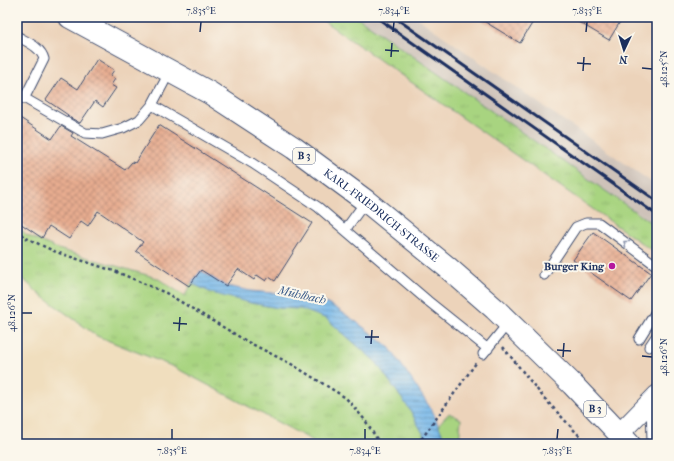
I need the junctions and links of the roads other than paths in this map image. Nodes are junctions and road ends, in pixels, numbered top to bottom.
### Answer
1 (70, 17) edge
2 (17, 36) edge
3 (170, 71) junction
4 (20, 97) edge
5 (152, 105) junction
6 (366, 201) junction
7 (345, 230) junction
8 (657, 266) edge
9 (544, 275) dead end
10 (657, 310) edge
11 (503, 330) junction
12 (657, 336) edge
13 (639, 339) dead end
14 (649, 347) dead end
15 (656, 396) edge
16 (624, 439) edge
17 (657, 443) edge

1 - 3 main road, KARL-FRIEDRICH-STRASSE / B 3
2 - 4 lane
3 - 5 lane
3 - 6 main road, KARL-FRIEDRICH-STRASSE / B 3
4 - 5 lane
5 - 7 lane
6 - 7 lane
6 - 11 main road, KARL-FRIEDRICH-STRASSE / B 3
7 - 11 lane
8 -> 9 lane
10 - 13 lane
11 - 16 main road, KARL-FRIEDRICH-STRASSE / B 3
12 - 14 lane
15 - 16 street, KARL-FRIEDRICH-STRASSE
15 - 17 street, KARL-FRIEDRICH-STRASSE

